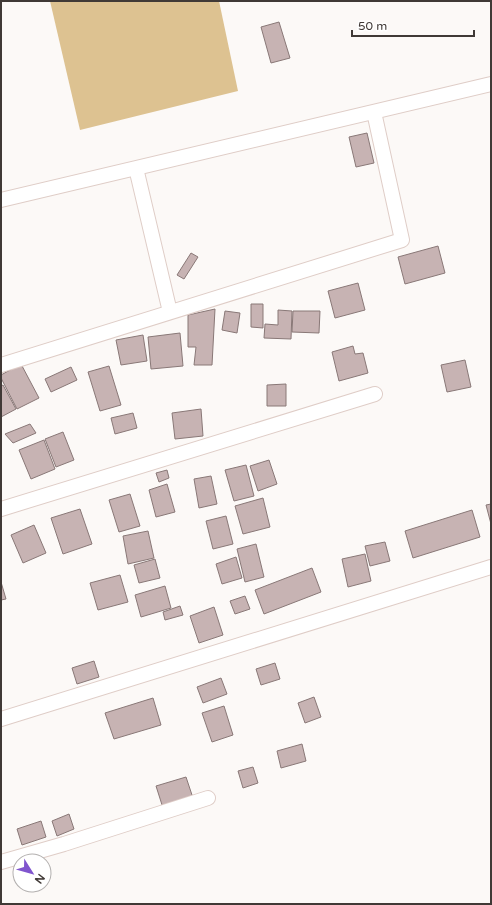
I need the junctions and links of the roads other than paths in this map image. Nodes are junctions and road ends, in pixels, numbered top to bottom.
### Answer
1 (491, 84) edge
2 (374, 112) junction
3 (136, 168) junction
4 (1, 200) edge
5 (170, 312) junction
6 (1, 365) edge
7 (375, 394) dead end
8 (1, 509) edge
9 (491, 567) edge
10 (1, 719) edge
11 (208, 798) dead end
12 (1, 862) edge

1 - 2 street
2 - 3 street
2 - 5 street
3 - 4 street
3 - 5 street
5 - 6 street
7 - 8 street
9 - 10 street
11 - 12 street

